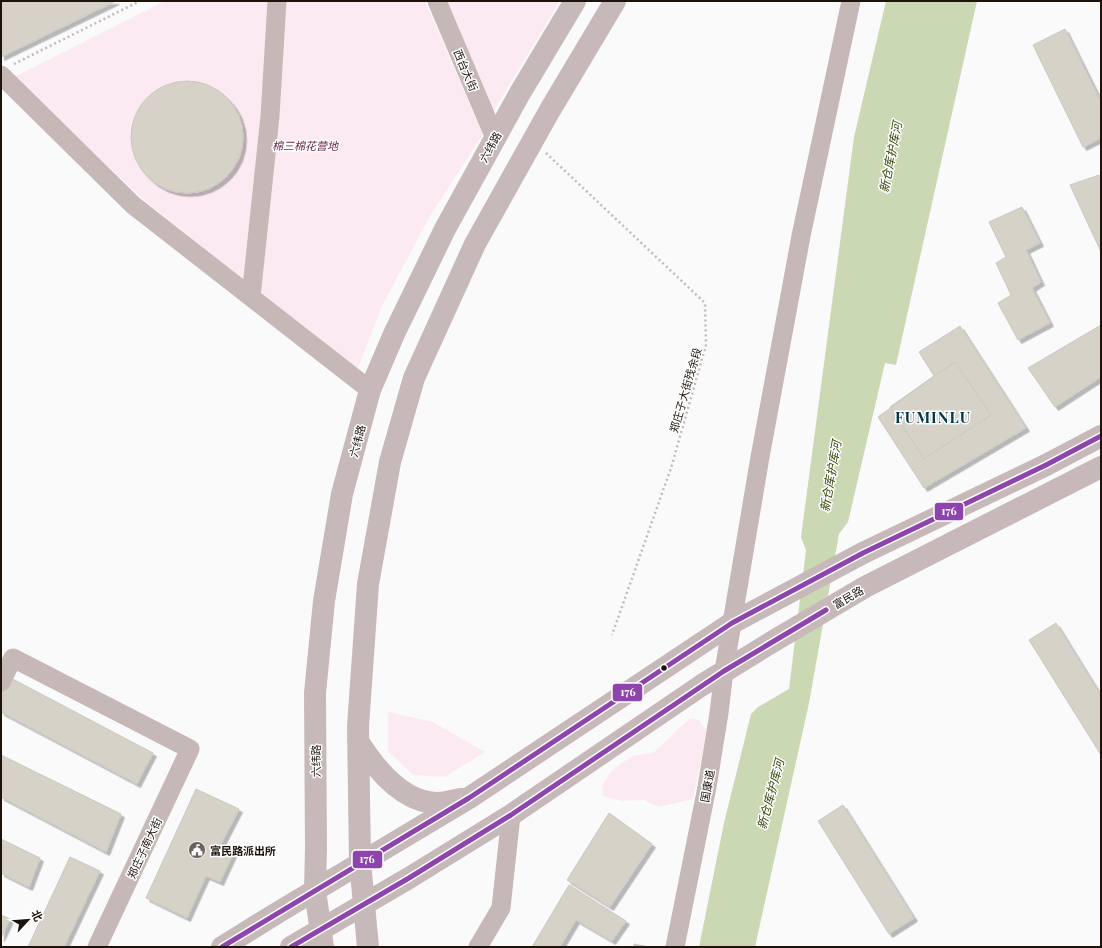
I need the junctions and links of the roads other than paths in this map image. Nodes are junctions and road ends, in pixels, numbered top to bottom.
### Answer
1 (277, 1) edge
2 (437, 1) edge
3 (575, 1) edge
4 (615, 1) edge
5 (851, 1) edge
6 (4, 71) edge
7 (495, 138) junction
8 (251, 297) junction
9 (370, 390) junction
10 (1101, 436) edge
11 (1101, 467) edge
12 (732, 623) junction
13 (724, 671) junction
14 (1, 682) edge
15 (358, 741) junction
16 (469, 798) junction
17 (511, 815) junction
18 (360, 862) junction
19 (315, 890) junction
20 (365, 904) junction
21 (321, 939) edge
22 (97, 947) edge
23 (222, 947) edge
24 (291, 947) edge
25 (368, 947) edge
26 (478, 947) edge
27 (675, 947) edge

1 - 8 street
2 - 7 street, 西台大街
3 - 7 main road, 六纬路
4 - 15 main road
5 - 12 street, 国康道
6 - 8 street
7 - 9 main road, 六纬路
8 - 9 street
9 - 19 main road, 六纬路
10 - 12 main road
11 - 13 main road, 富民路
12 - 13 street, 国康道
12 - 16 main road
13 - 17 main road, 富民路
13 - 27 street, 国康道
14 - 22 street, 郑庄子南大街
15 - 16 main road
15 - 18 main road
16 - 18 main road
17 - 20 main road, 富民路
17 - 26 street
18 - 19 main road
18 - 20 main road
19 - 21 main road, 六纬路
19 - 23 main road
20 - 21 main road, 富民路
20 - 25 main road
21 - 24 main road, 富民路

